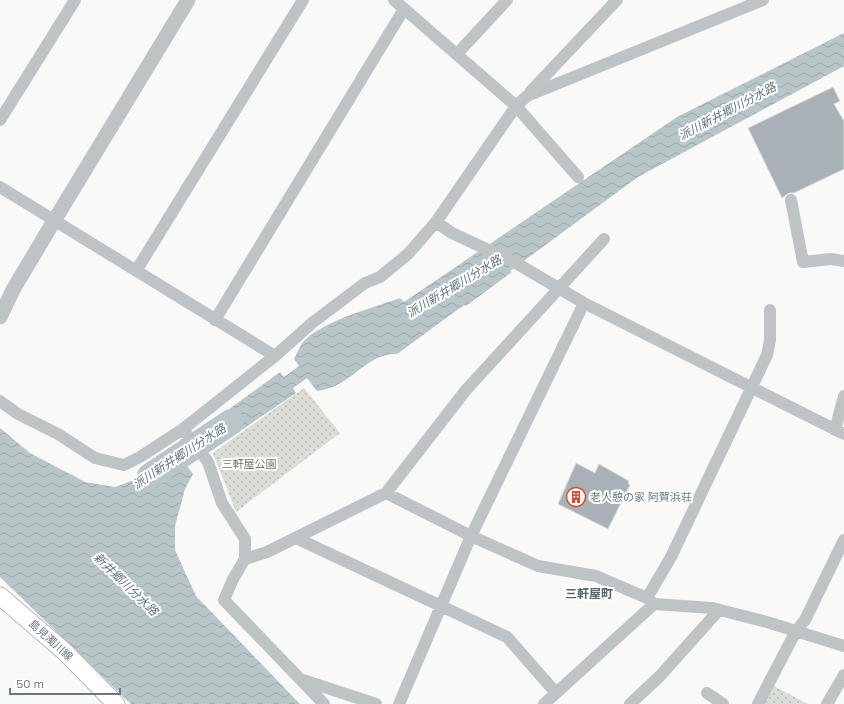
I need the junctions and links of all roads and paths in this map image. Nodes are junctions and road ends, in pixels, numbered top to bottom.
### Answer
1 (75, 0) edge
2 (188, 0) edge
3 (303, 0) edge
4 (394, 0) edge
5 (507, 0) edge
6 (617, 0) edge
7 (763, 0) edge
8 (740, 4) edge
9 (404, 9) junction
10 (457, 54) junction
11 (527, 96) junction
12 (516, 106) junction
13 (0, 120) edge
14 (578, 177) dead end
15 (0, 187) edge
16 (791, 200) dead end
17 (54, 221) junction
18 (436, 222) junction
19 (604, 239) dead end
20 (844, 261) edge
21 (136, 271) junction
22 (558, 288) junction
23 (584, 303) junction
24 (770, 310) dead end
25 (0, 317) edge
26 (215, 320) junction
27 (275, 356) junction
28 (750, 387) junction
29 (844, 396) edge
30 (0, 402) edge
31 (183, 429) junction
32 (839, 432) edge
33 (386, 493) junction
34 (471, 536) junction
35 (296, 538) junction
36 (844, 540) edge
37 (245, 560) junction
38 (0, 596) edge
39 (651, 601) junction
40 (440, 607) junction
41 (719, 610) junction
42 (796, 631) junction
43 (844, 646) edge
44 (844, 675) edge
45 (302, 680) junction
46 (556, 693) junction
47 (706, 693) dead end
48 (116, 704) edge
49 (324, 704) edge
50 (376, 704) edge
51 (399, 704) edge
52 (544, 704) edge
53 (630, 704) edge
54 (723, 704) edge
55 (758, 704) edge
56 (827, 704) edge

1 - 13 street
2 - 17 street
3 - 21 street
4 - 9 street
5 - 10 street
6 - 11 street
7 - 8 street
8 - 11 street
9 - 10 street
9 - 26 street
10 - 12 street
11 - 12 street
12 - 14 street
12 - 18 street
15 - 17 street
16 - 20 street
17 - 21 street
17 - 25 street
18 - 22 street
18 - 27 street
19 - 22 street
21 - 26 street
22 - 23 street
22 - 33 street
23 - 28 street
23 - 34 street
24 - 28 street
26 - 27 street
27 - 31 street
28 - 32 street
28 - 39 street
29 - 32 street
30 - 31 street
31 - 37 street
33 - 34 street
33 - 35 street
34 - 39 street
34 - 40 street
35 - 37 street
35 - 40 street
36 - 42 street
37 - 45 street
38 - 48 main road, 島見濁川線
39 - 41 street
39 - 46 street
40 - 46 street
40 - 51 street
41 - 42 street
41 - 53 street
42 - 43 street
42 - 55 street
44 - 56 street
45 - 49 street
45 - 50 street
46 - 52 street
47 - 54 street

